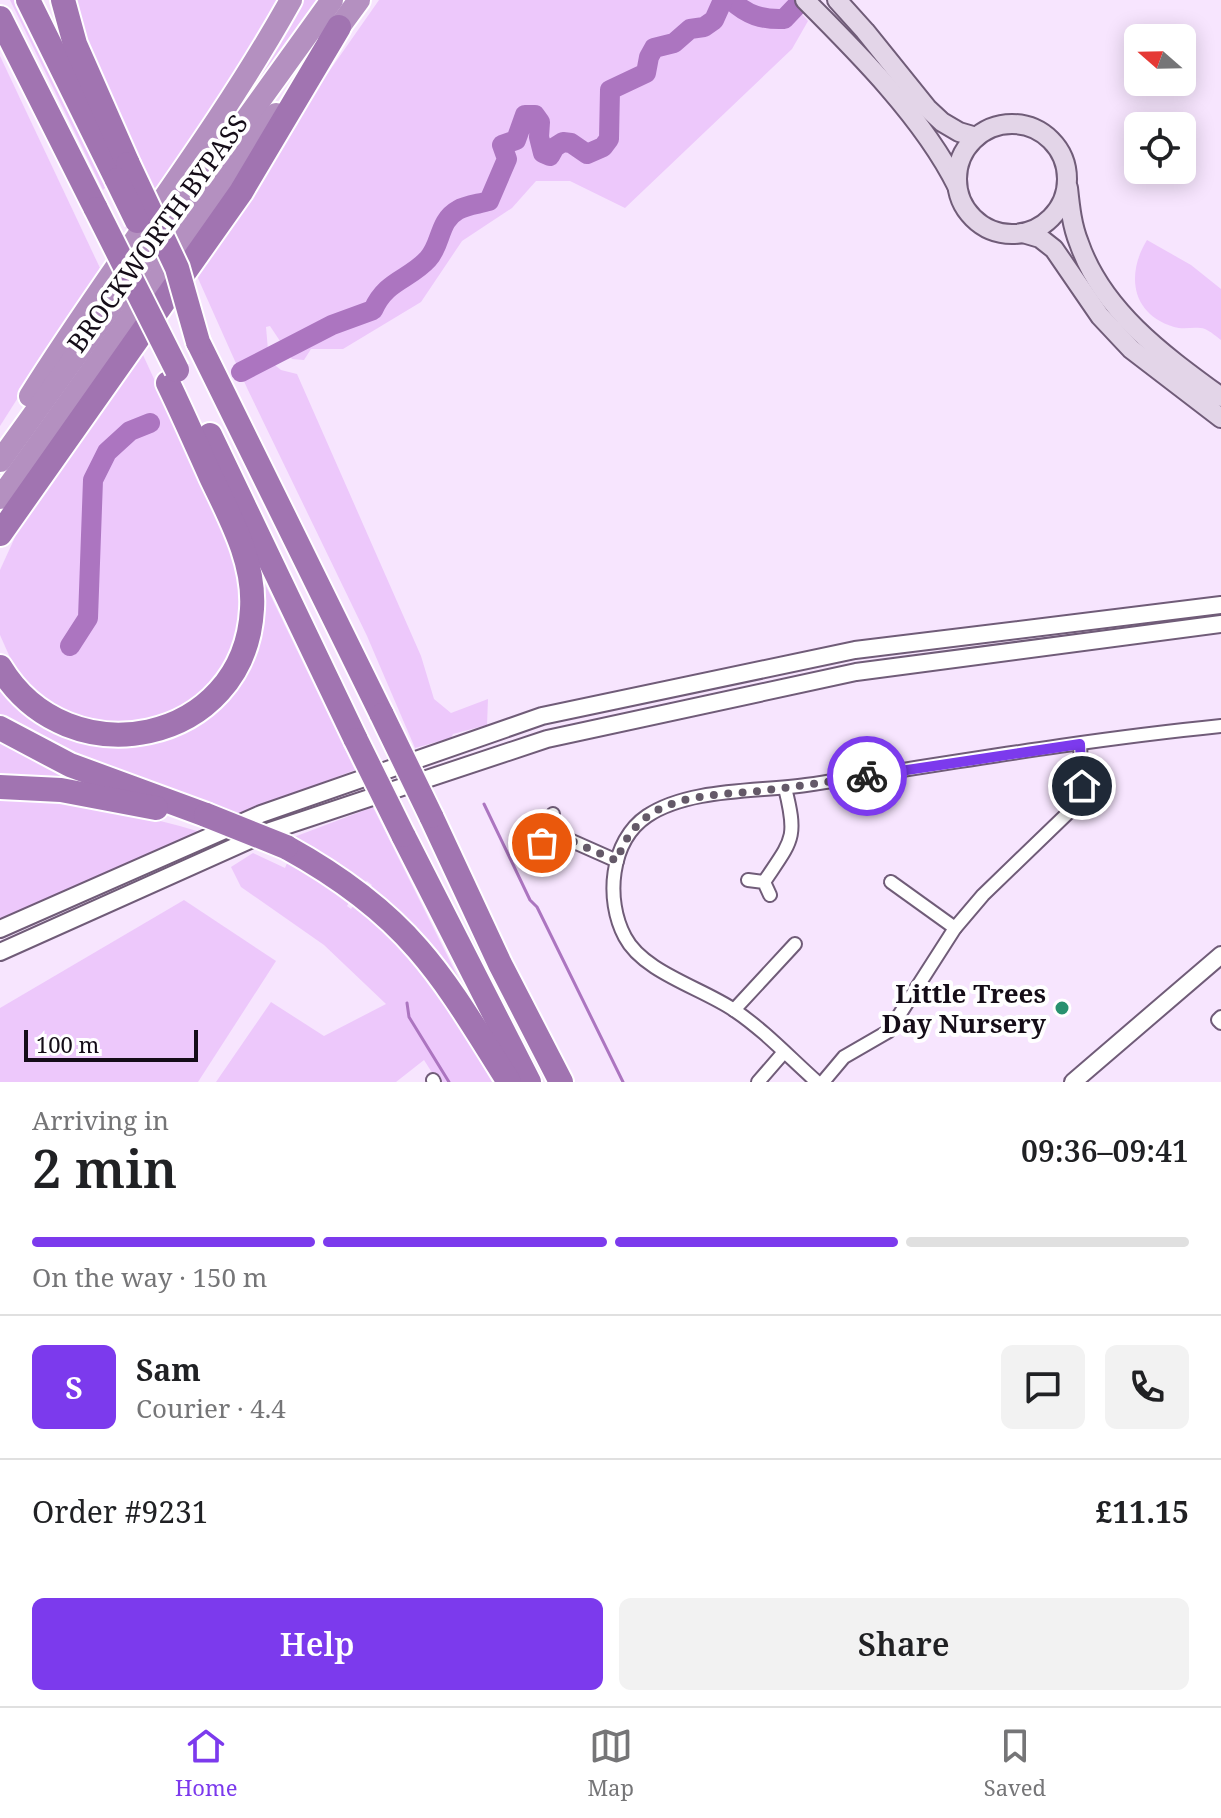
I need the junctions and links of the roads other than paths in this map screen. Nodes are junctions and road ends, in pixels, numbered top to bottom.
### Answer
1 (28, 0) edge
2 (63, 0) edge
3 (291, 0) edge
4 (332, 0) edge
5 (359, 0) edge
6 (837, 0) edge
7 (810, 5) edge
8 (0, 18) edge
9 (339, 27) junction
10 (976, 137) junction
11 (122, 172) junction
12 (1067, 181) junction
13 (957, 187) junction
14 (1023, 233) junction
15 (173, 377) junction
16 (1221, 397) edge
17 (1221, 418) edge
18 (0, 444) edge
19 (0, 461) edge
20 (0, 498) edge
21 (0, 534) edge
22 (1221, 605) edge
23 (1221, 624) edge
24 (0, 667) edge
25 (1221, 726) edge
26 (0, 728) edge
27 (1080, 744) junction
28 (0, 787) edge
29 (785, 788) junction
30 (553, 814) dead end
31 (206, 815) junction
32 (547, 830) junction
33 (542, 843) dead end
34 (617, 861) junction
35 (748, 880) dead end
36 (764, 882) junction
37 (894, 891) dead end
38 (770, 895) dead end
39 (955, 928) junction
40 (0, 929) edge
41 (795, 944) dead end
42 (0, 952) edge
43 (1221, 955) edge
44 (734, 1010) junction
45 (1221, 1017) edge
46 (1221, 1023) edge
47 (784, 1052) junction
48 (509, 1082) edge
49 (529, 1082) edge
50 (561, 1082) edge
51 (758, 1082) edge
52 (817, 1082) edge
53 (823, 1082) edge
54 (1073, 1082) edge

1 - 11 highway
2 - 11 highway
3 - 18 highway
4 - 19 highway, BROCKWORTH BYPASS
5 - 9 highway, BROCKWORTH BYPASS
6 - 10 main road
7 - 13 main road
8 - 15 highway, bridge
9 - 20 highway, BROCKWORTH BYPASS
9 - 21 highway
10 - 12 main road
10 - 13 main road
11 - 50 highway, bridge
12 - 14 main road
12 - 16 main road
13 - 14 main road
14 - 17 main road
15 - 24 highway
15 - 49 highway, bridge
22 - 40 street
23 - 42 street
25 - 27 street
26 - 31 highway
27 - 29 street
27 - 39 street
28 - 31 highway
29 - 34 street
29 - 36 street
30 - 32 street
31 - 48 highway, bridge
32 - 33 street
32 - 34 street
34 - 44 street
35 - 36 street
36 - 38 street
37 - 39 street
39 - 53 street
41 - 44 street
43 - 54 street
44 - 47 street
45 - 46 street
47 - 51 street
47 - 52 street

